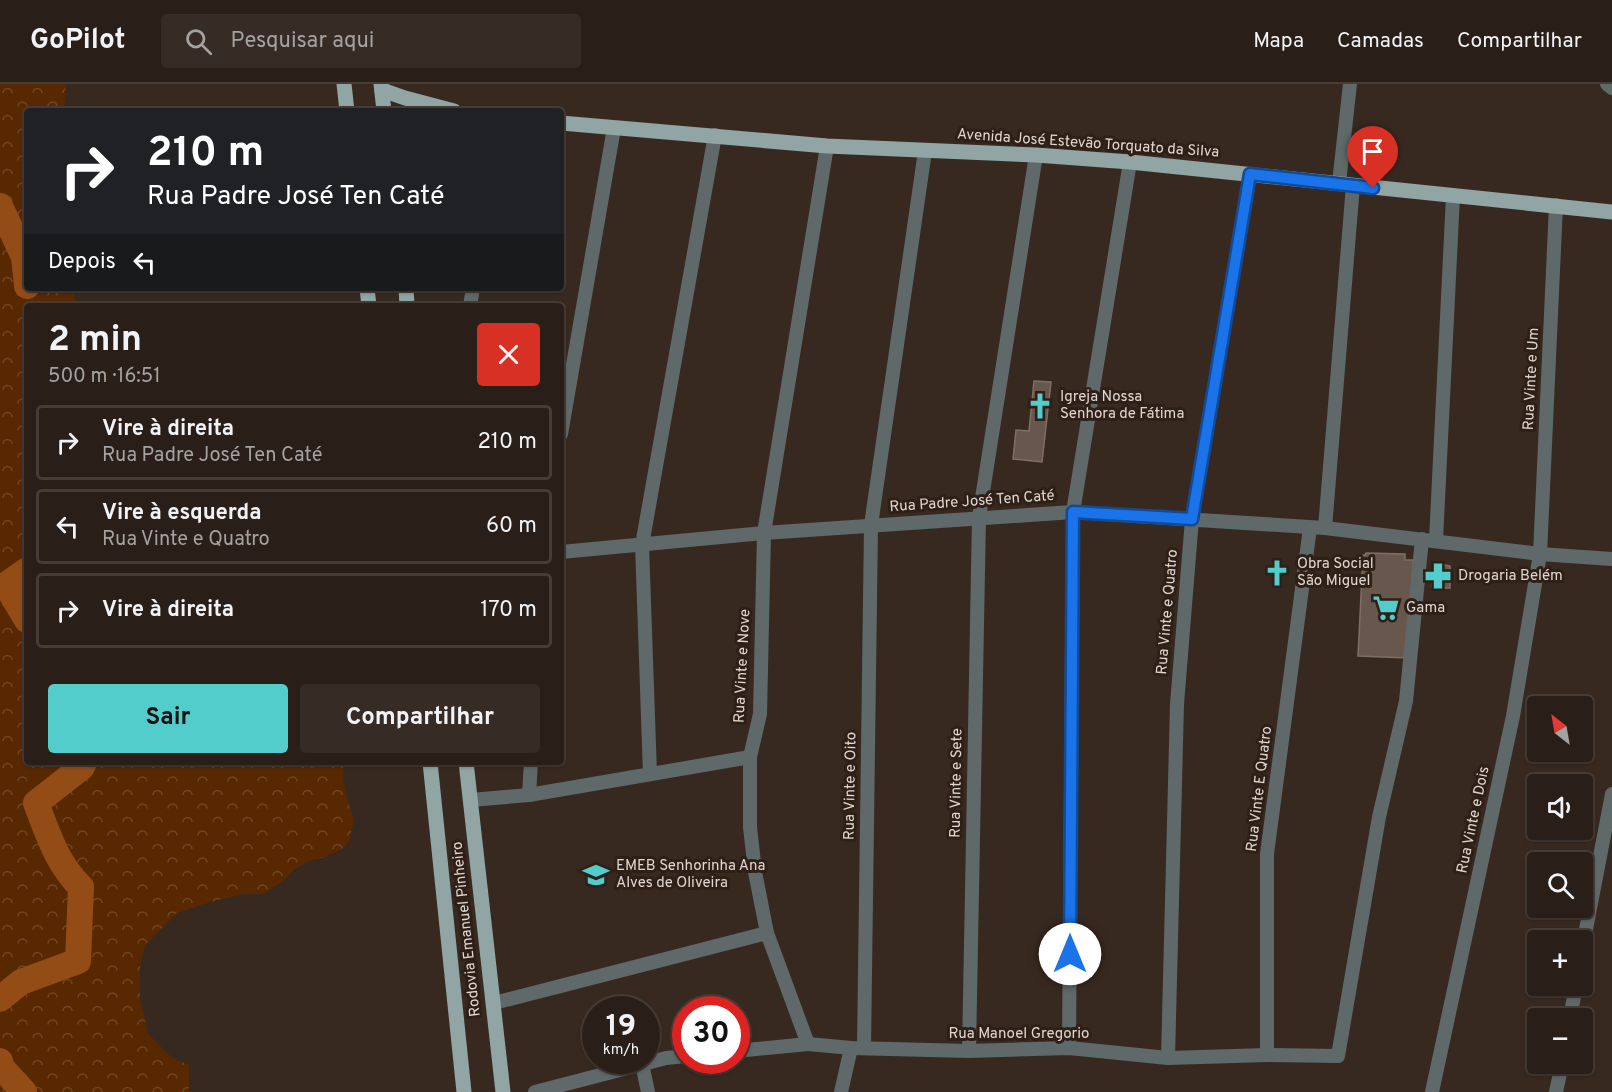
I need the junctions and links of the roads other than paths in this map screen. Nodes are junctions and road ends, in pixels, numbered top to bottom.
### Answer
1 (344, 84) edge
2 (1350, 84) edge
3 (1607, 84) edge
4 (381, 87) edge
5 (1612, 88) edge
6 (347, 108) edge
7 (384, 108) edge
8 (443, 108) edge
9 (564, 123) edge
10 (614, 128) junction
11 (715, 135) junction
12 (827, 146) junction
13 (925, 151) junction
14 (1036, 155) junction
15 (1130, 162) junction
16 (1250, 174) junction
17 (1346, 184) junction
18 (1453, 196) junction
19 (1556, 205) junction
20 (1612, 212) edge
21 (564, 417) edge
22 (1073, 512) junction
23 (979, 517) junction
24 (1192, 519) junction
25 (871, 525) junction
26 (1310, 528) junction
27 (1325, 528) junction
28 (764, 532) junction
29 (1429, 540) junction
30 (642, 545) junction
31 (564, 552) edge
32 (1540, 554) junction
33 (1612, 560) edge
34 (750, 757) junction
35 (430, 765) edge
36 (466, 765) edge
37 (531, 765) edge
38 (650, 774) junction
39 (1612, 794) edge
40 (529, 795) junction
41 (471, 800) junction
42 (1586, 930) edge
43 (767, 933) junction
44 (494, 1003) junction
45 (808, 1044) junction
46 (857, 1048) junction
47 (1069, 1048) junction
48 (750, 1050) edge
49 (969, 1051) junction
50 (1267, 1055) junction
51 (1168, 1058) junction
52 (604, 1074) edge
53 (644, 1074) edge
54 (1560, 1074) edge
55 (464, 1092) edge
56 (503, 1092) edge
57 (535, 1092) edge
58 (648, 1092) edge
59 (841, 1092) edge
60 (1432, 1092) edge
61 (1556, 1092) edge

1 - 6 main road
2 - 17 street
3 - 5 street
4 - 7 main road
4 - 8 main road
9 - 10 main road, Avenida José Estevão Torquato da Silva
10 - 11 main road, Avenida José Estevão Torquato da Silva
10 - 21 street
11 - 12 main road, Avenida José Estevão Torquato da Silva
11 - 30 street
12 - 13 main road, Avenida José Estevão Torquato da Silva
12 - 28 street
13 - 14 main road, Avenida José Estevão Torquato da Silva
13 - 25 street
14 - 15 main road, Avenida José Estevão Torquato da Silva
14 - 23 street, Rua Vinte e Sete
15 - 16 main road, Avenida José Estevão Torquato da Silva
15 - 22 street
16 - 17 main road, Avenida José Estevão Torquato da Silva
16 - 24 street, Rua Vinte e Quatro
17 - 18 main road, Avenida José Estevão Torquato da Silva
17 - 27 street
18 - 19 main road, Avenida José Estevão Torquato da Silva
18 - 29 street
19 - 20 main road, Avenida José Estevão Torquato da Silva
19 - 32 street, Rua Vinte e Um
22 - 23 street, Rua Padre José Ten Caté
22 - 24 street, Rua Padre José Ten Caté
22 - 47 street
23 - 25 street, Rua Padre José Ten Caté
23 - 49 street, Rua Vinte e Sete
24 - 26 street, Rua Padre José Ten Caté
24 - 51 street, Rua Vinte e Quatro
25 - 28 street, Rua Padre José Ten Caté
25 - 46 street, Rua Vinte e Oito
26 - 27 street, Rua Padre José Ten Caté
26 - 50 street, Rua Vinte E Quatro
27 - 29 street, Rua Padre José Ten Caté
28 - 30 street, Rua Padre José Ten Caté
28 - 34 street, Rua Vinte e Nove
29 - 32 street, Rua Padre José Ten Caté
29 - 50 street, Rua Manoel Gregorio
30 - 31 street, Rua Padre José Ten Caté
30 - 38 street
32 - 33 street, Rua Padre José Ten Caté
32 - 60 street, Rua Vinte e Dois
34 - 38 street
34 - 43 street, Rua Vinte e Nove
35 - 55 main road, Rodovia Emanuel Pinheiro
36 - 41 main road, Rodovia Emanuel Pinheiro
37 - 40 street
38 - 40 street
39 - 42 street
40 - 41 street
41 - 44 main road, Rodovia Emanuel Pinheiro
43 - 44 street
43 - 45 street, Rua Vinte e Nove
44 - 56 main road, Rodovia Emanuel Pinheiro
45 - 46 street, Rua Manoel Gregorio
45 - 48 street, Rua Manoel Gregorio
46 - 49 street, Rua Manoel Gregorio
46 - 59 street, Rua Vinte e Oito
47 - 49 street, Rua Manoel Gregorio
47 - 51 street, Rua Manoel Gregorio
50 - 51 street, Rua Manoel Gregorio
52 - 57 street
53 - 58 street
54 - 61 street

